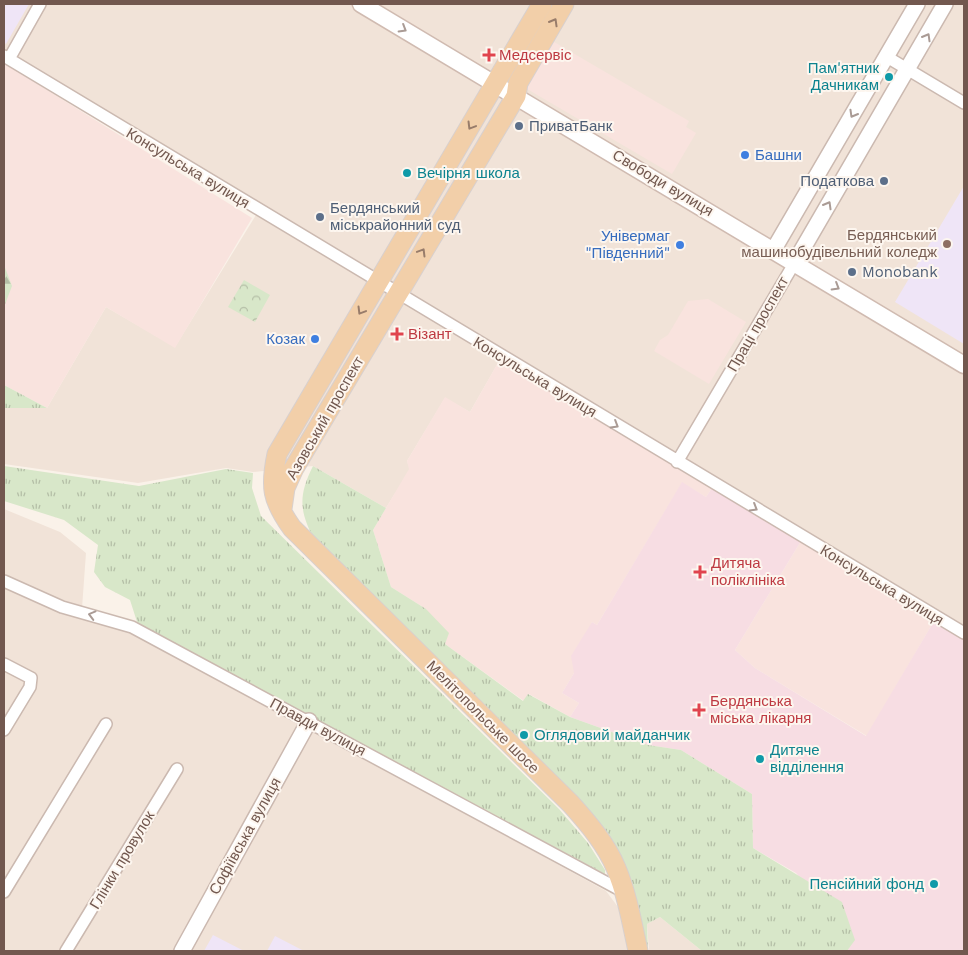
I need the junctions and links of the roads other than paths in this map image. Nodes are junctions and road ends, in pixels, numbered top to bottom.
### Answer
1 (40, 4) edge
2 (361, 4) edge
3 (542, 4) edge
4 (564, 4) edge
5 (917, 4) edge
6 (945, 4) edge
7 (886, 57) junction
8 (6, 58) edge
9 (908, 69) junction
10 (496, 84) junction
11 (516, 96) junction
12 (964, 103) edge
13 (774, 249) junction
14 (795, 262) junction
15 (378, 282) junction
16 (398, 294) junction
17 (964, 365) edge
18 (677, 462) junction
19 (281, 512) junction
20 (4, 581) edge
21 (964, 633) edge
22 (4, 664) edge
23 (309, 722) junction
24 (106, 724) dead end
25 (4, 730) edge
26 (177, 769) dead end
27 (4, 892) edge
28 (625, 892) junction
29 (66, 951) edge
30 (182, 951) edge
31 (638, 951) edge

1 - 8 street
2 -> 10 main road, Свободи вулиця
3 - 10 main road, Азовський проспект
11 -> 4 main road, Азовський проспект
5 - 7 street
9 -> 6 street, Праці проспект
7 - 9 street
7 -> 13 street
8 - 15 street, Консульська вулиця
9 - 12 street
14 -> 9 street, Праці проспект
10 - 11 main road, Свободи вулиця
10 -> 15 main road, Азовський проспект
11 - 13 main road, Свободи вулиця
16 -> 11 main road, Азовський проспект
13 - 14 main road, Свободи вулиця
14 -> 17 main road, Свободи вулиця
14 - 18 street, Праці проспект
15 - 16 street, Консульська вулиця
15 -> 19 main road, Азовський проспект
16 -> 18 street, Консульська вулиця
16 - 19 main road, Азовський проспект
18 -> 21 street, Консульська вулиця
19 - 28 main road, Мелітопольське шосе
23 -> 20 street, Правди вулиця
22 - 25 street
23 - 28 street, Правди вулиця
23 - 30 street, Софіївська вулиця
24 - 27 street
26 - 29 street, Глінки провулок
28 - 31 main road, Мелітопольське шосе

